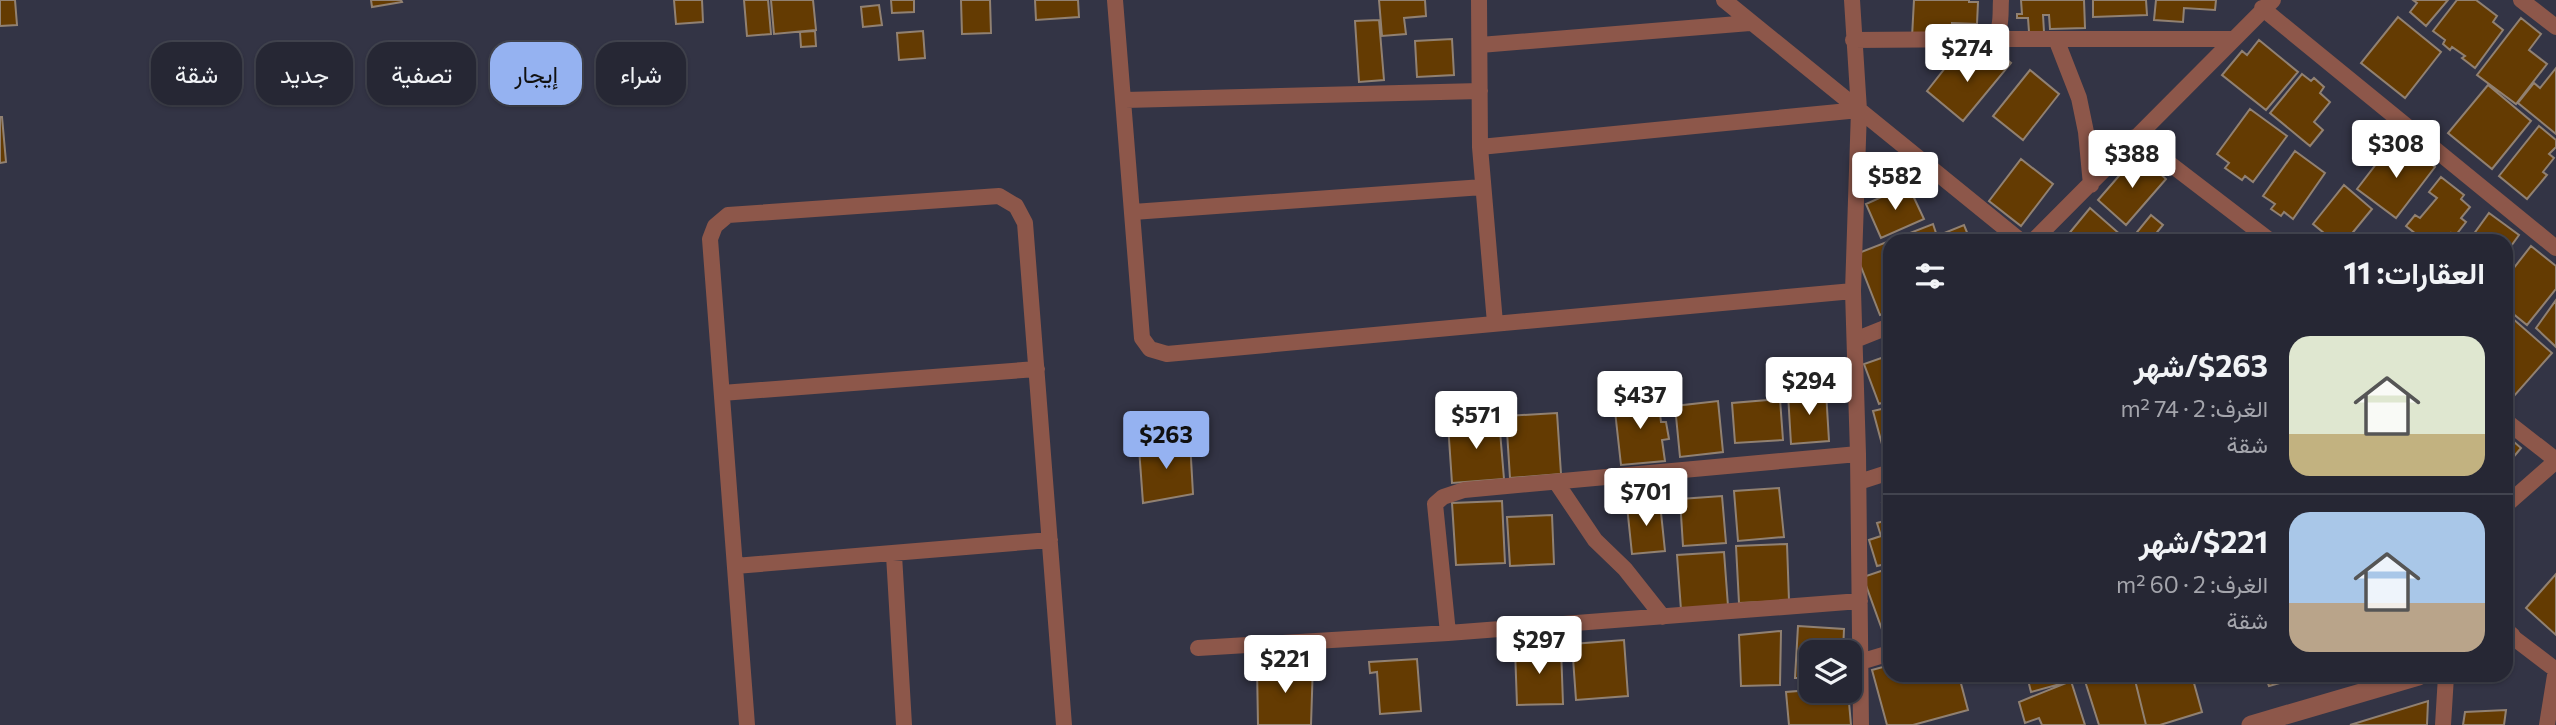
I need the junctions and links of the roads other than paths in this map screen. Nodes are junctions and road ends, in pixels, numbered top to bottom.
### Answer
1 (1115, 0) edge
2 (1479, 0) edge
3 (1724, 0) edge
4 (1852, 0) edge
5 (2001, 0) edge
6 (2521, 0) edge
7 (2267, 4) edge
8 (1750, 23) junction
9 (2556, 27) edge
10 (1991, 39) junction
11 (2056, 39) junction
12 (2231, 39) junction
13 (1853, 40) junction
14 (1480, 45) junction
15 (1480, 91) junction
16 (1125, 100) junction
17 (1859, 110) junction
18 (2135, 137) junction
19 (1480, 147) junction
20 (2091, 185) junction
21 (1483, 187) junction
22 (1133, 212) junction
23 (2250, 225) junction
24 (2012, 234) edge
25 (2040, 234) edge
26 (2249, 234) edge
27 (2262, 234) edge
28 (2556, 248) edge
29 (1853, 291) junction
30 (1495, 323) junction
31 (1883, 330) edge
32 (1855, 340) junction
33 (1037, 369) junction
34 (722, 393) junction
35 (2513, 426) edge
36 (1858, 454) junction
37 (2556, 460) edge
38 (1883, 473) edge
39 (1556, 482) junction
40 (1858, 482) junction
41 (2513, 499) edge
42 (1050, 540) junction
43 (894, 555) junction
44 (735, 566) junction
45 (1860, 601) junction
46 (1663, 617) junction
47 (1448, 634) junction
48 (1860, 640) edge
49 (2513, 640) edge
50 (1198, 648) dead end
51 (1883, 655) edge
52 (1862, 661) edge
53 (2556, 670) edge
54 (2398, 682) edge
55 (2446, 682) edge
56 (1861, 703) edge
57 (747, 725) edge
58 (904, 725) edge
59 (1064, 725) edge
60 (1861, 725) edge
61 (2251, 725) edge
62 (2443, 725) edge
63 (2547, 725) edge

1 - 16 street
2 - 14 street
3 - 8 street
4 - 13 street
5 - 10 street
6 - 9 street
7 - 12 street
7 - 28 street
8 - 14 street
8 - 17 street
10 - 11 street
10 - 13 street
11 - 12 street
11 - 20 street
12 - 18 street
13 - 17 street
14 - 15 street
15 - 16 street
15 - 19 street
16 - 22 street
17 - 19 street
17 - 24 street
17 - 29 street
18 - 20 street
18 - 23 street
19 - 21 street
20 - 25 street
21 - 22 street
21 - 30 street
22 - 30 street
23 - 26 street
23 - 27 street
29 - 30 street
29 - 32 street
31 - 32 street
32 - 36 street
33 - 34 street
33 - 34 street
33 - 42 street
34 - 44 street
35 - 37 street
36 - 39 street
36 - 40 street
37 - 41 street
38 - 40 street
39 - 46 street
39 - 47 street
40 - 45 street
42 - 43 street
42 - 59 street
43 - 44 street
43 - 58 street
44 - 57 street
45 - 46 street
45 - 48 street
46 - 47 street
47 - 50 street
49 - 53 street
51 - 52 street
53 - 63 street
54 - 61 street
55 - 62 street
56 - 60 street

